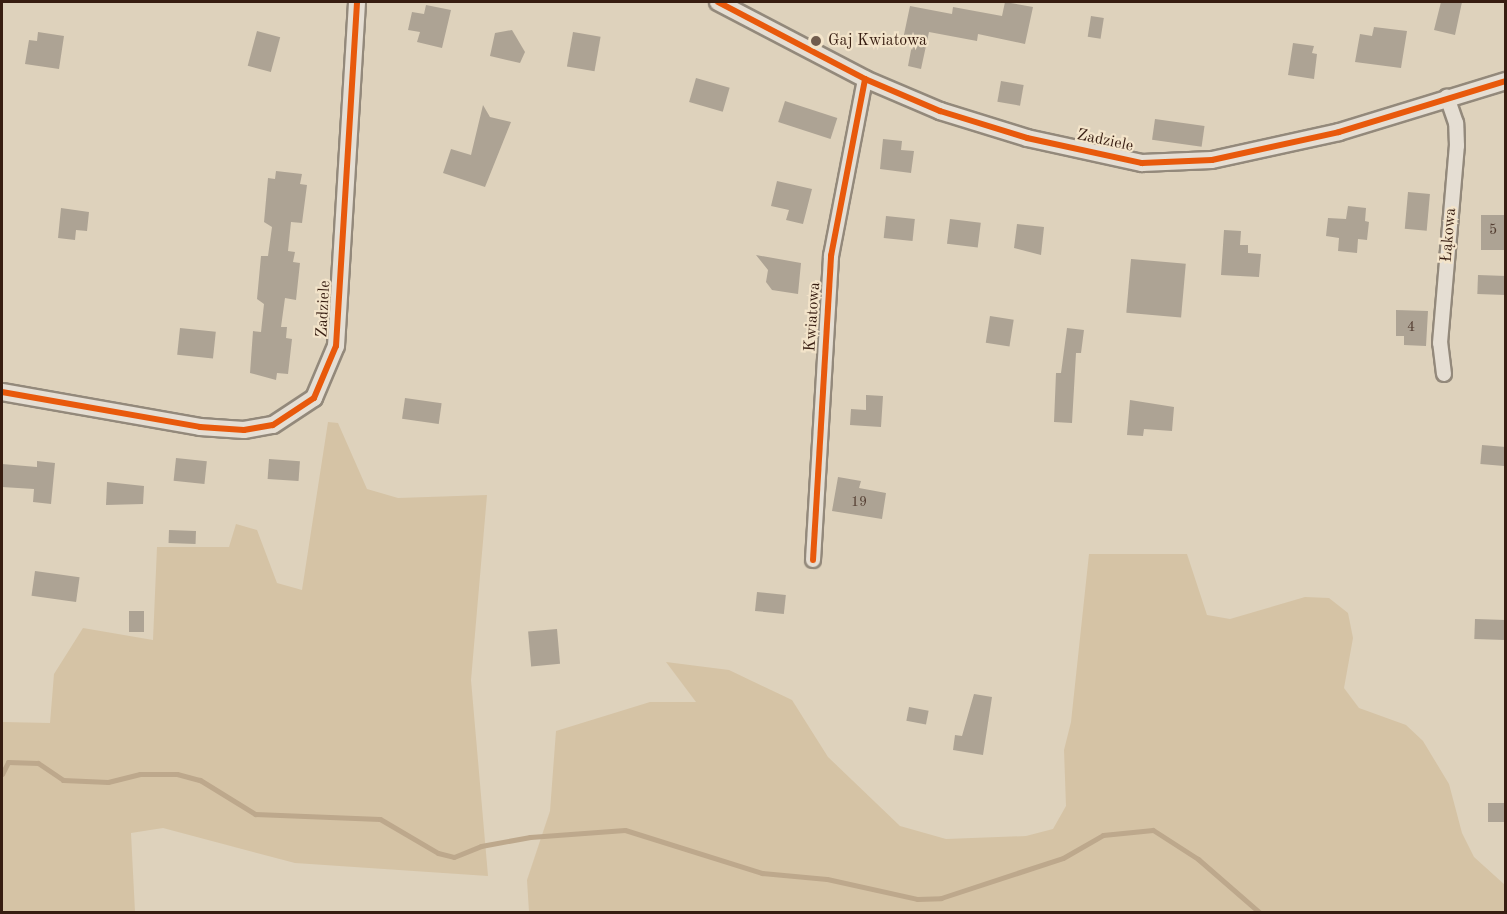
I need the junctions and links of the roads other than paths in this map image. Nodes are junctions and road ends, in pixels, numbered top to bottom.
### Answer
1 (357, 2) edge
2 (718, 2) edge
3 (865, 79) junction
4 (1506, 81) edge
5 (1447, 98) junction
6 (1444, 374) dead end
7 (2, 392) edge
8 (813, 560) dead end

1 - 7 street, Zadziele
2 - 3 street, Zadziele
3 - 5 street, Zadziele
3 - 8 street, Kwiatowa
4 - 5 street, Zadziele
5 - 6 street, Łąkowa

